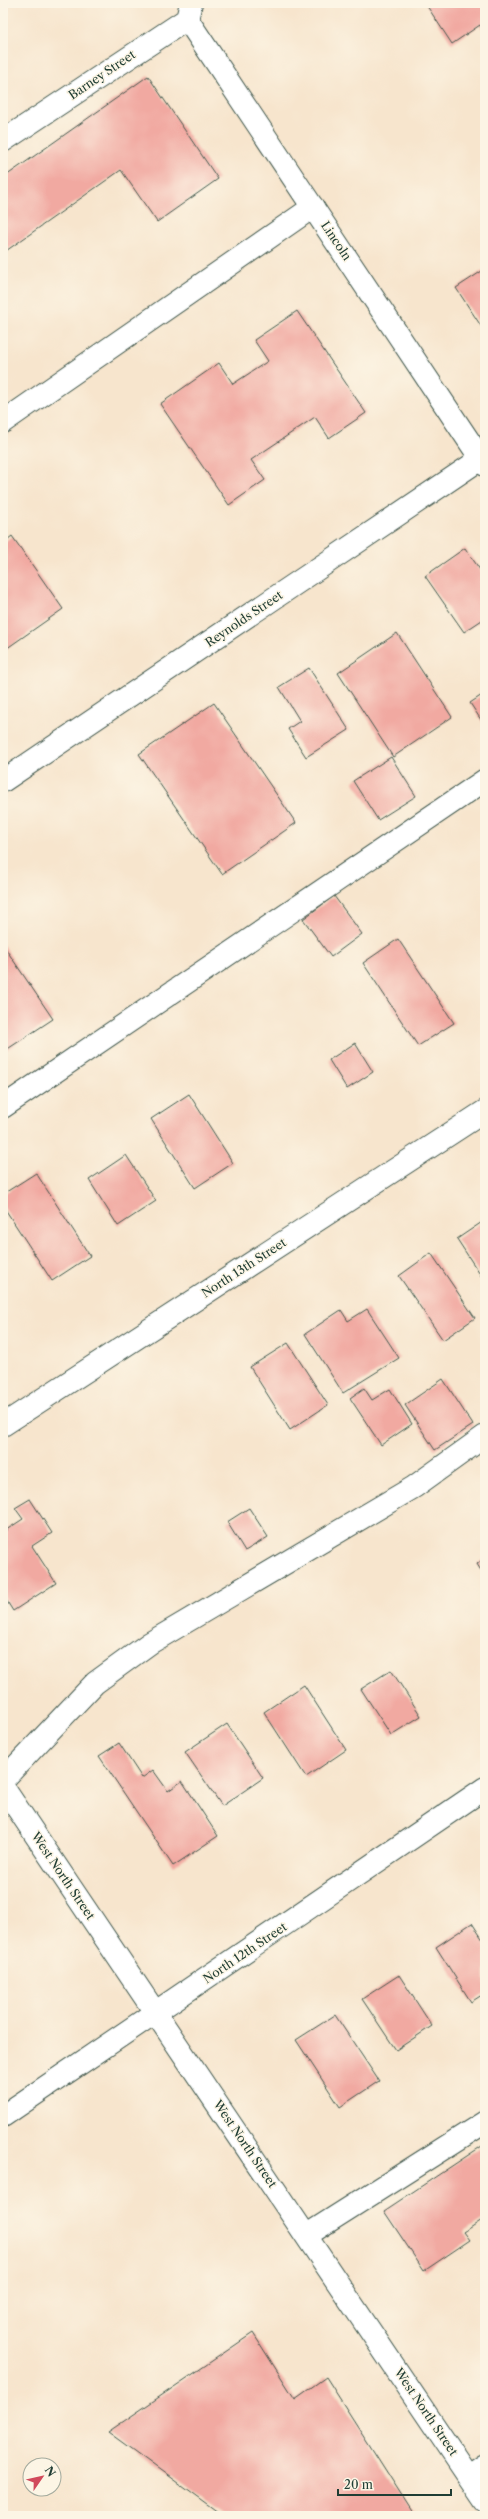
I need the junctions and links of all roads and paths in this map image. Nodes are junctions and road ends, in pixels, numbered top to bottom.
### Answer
1 (189, 11) edge
2 (3, 141) edge
3 (313, 207) junction
4 (3, 422) edge
5 (484, 460) edge
6 (485, 780) edge
7 (3, 781) edge
8 (3, 1106) edge
9 (485, 1111) edge
10 (3, 1425) edge
11 (485, 1436) edge
12 (3, 1780) edge
13 (3, 1787) edge
14 (485, 1788) edge
15 (157, 2013) junction
16 (3, 2116) edge
17 (485, 2122) edge
18 (307, 2235) junction
19 (477, 2470) edge
20 (485, 2501) edge

1 - 2 street, Barney Street
1 - 3 street, Lincoln
3 - 4 street
3 - 5 street, Lincoln
5 - 7 street, Reynolds Street
6 - 8 street
9 - 10 street, North 13th Street
11 - 12 street
13 - 15 street, West North Street
14 - 15 street, North 12th Street
15 - 16 street, North 12th Street
15 - 18 street, West North Street
17 - 18 street
18 - 19 street, West North Street
19 - 20 street, West North Street

